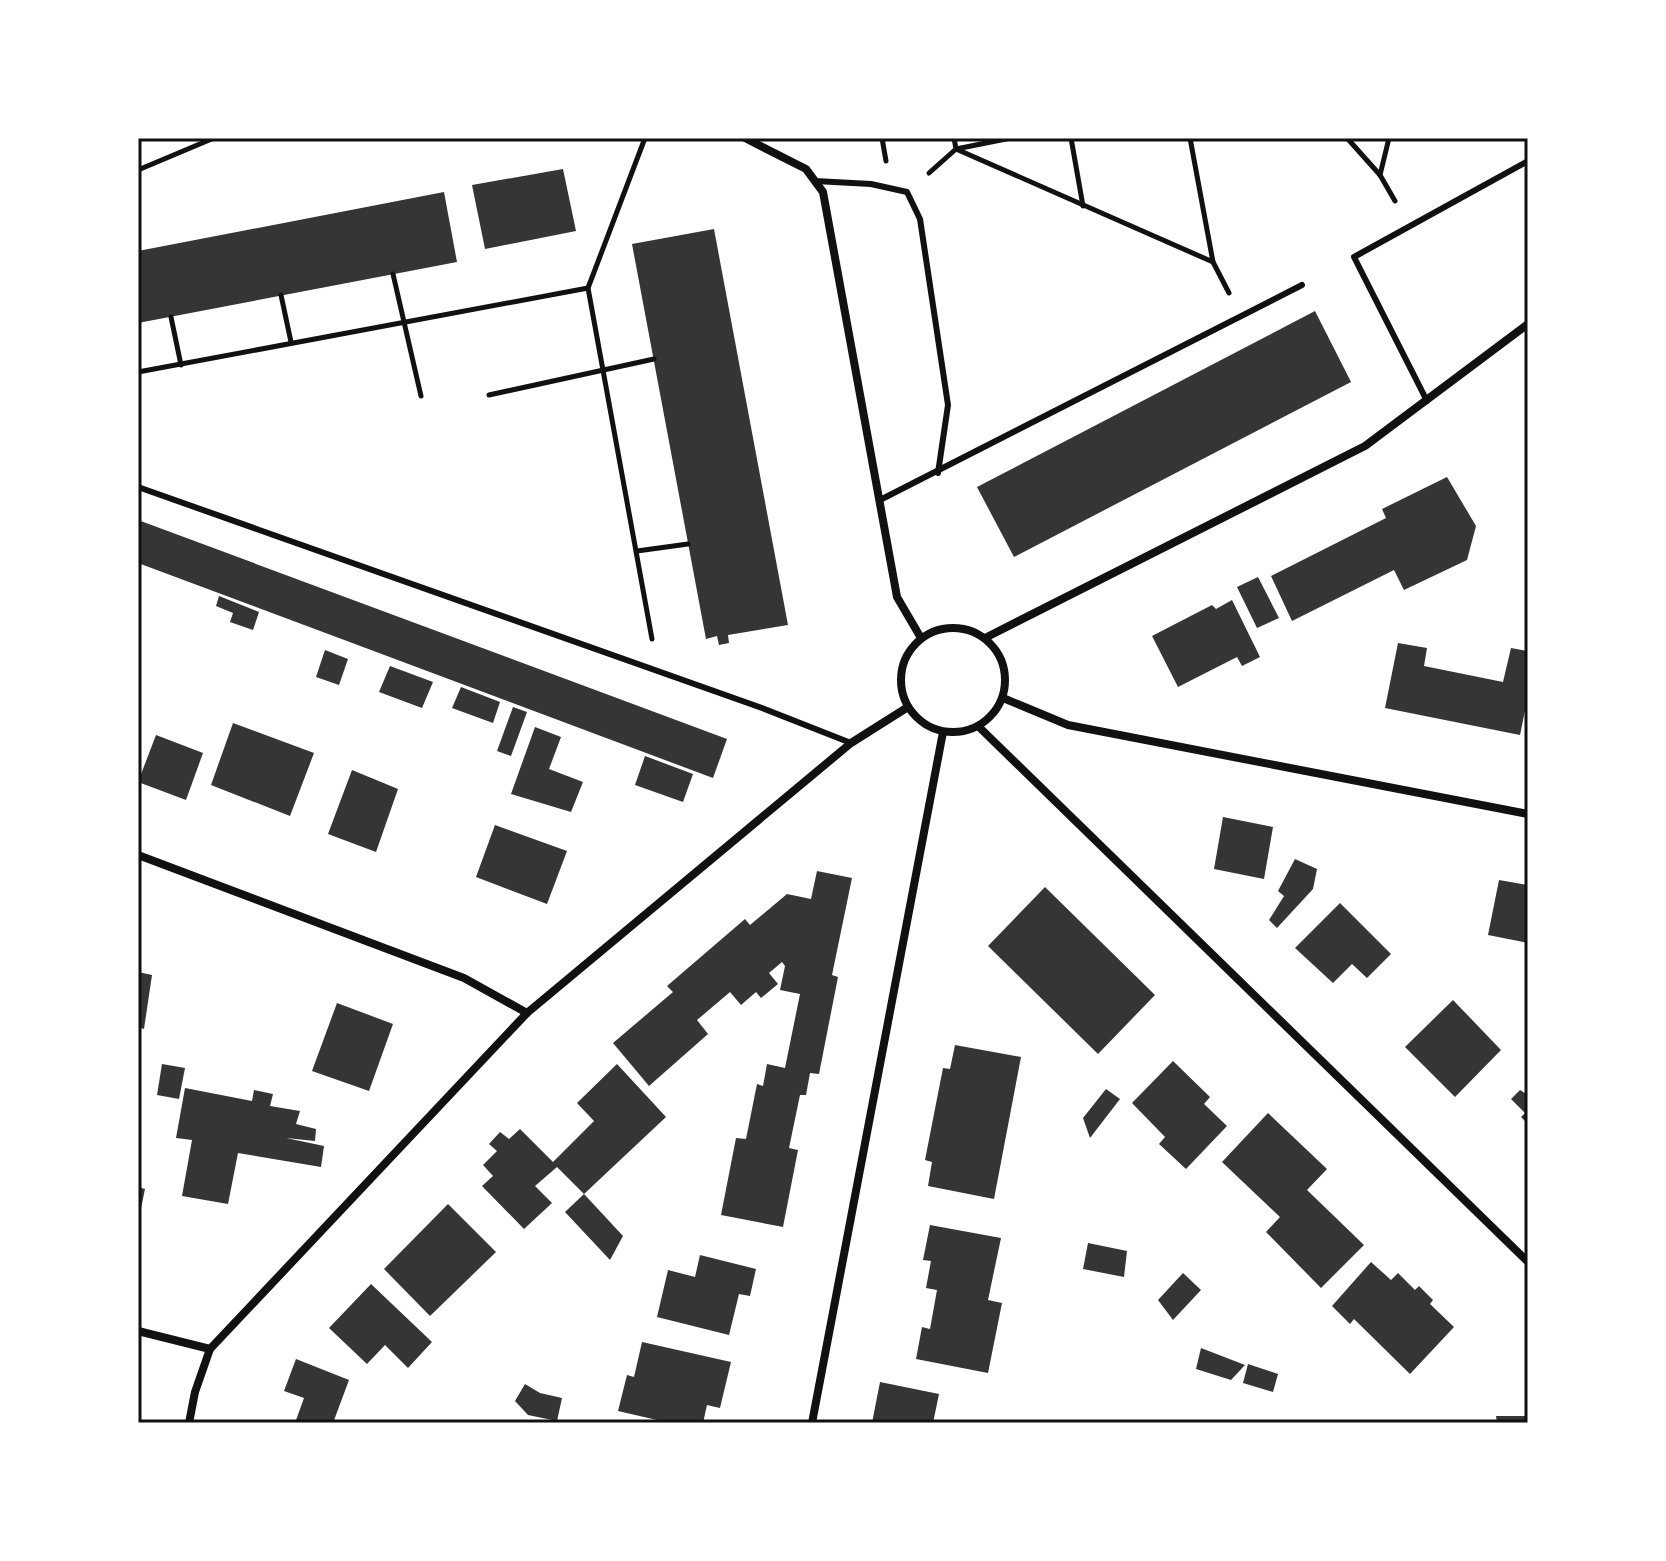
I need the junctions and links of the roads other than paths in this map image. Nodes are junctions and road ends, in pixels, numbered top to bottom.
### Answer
1 (745, 138) edge
2 (1528, 161) edge
3 (815, 181) junction
4 (1302, 285) dead end
5 (1528, 324) edge
6 (1427, 401) junction
7 (938, 473) junction
8 (138, 487) edge
9 (880, 500) junction
10 (921, 638) junction
11 (985, 638) junction
12 (1003, 698) junction
13 (908, 707) junction
14 (978, 726) junction
15 (943, 732) junction
16 (851, 743) junction
17 (1528, 814) edge
18 (138, 855) edge
19 (527, 1013) junction
20 (1528, 1262) edge
21 (138, 1331) edge
22 (210, 1349) junction
23 (189, 1423) edge
24 (812, 1423) edge

1 - 3 street
2 - 6 lane
3 - 7 lane
3 - 9 street
4 - 7 lane
5 - 6 street
6 - 11 street
7 - 9 lane
8 - 16 lane
9 - 10 street
10 - 11 street
10 - 13 street
11 - 12 street
12 - 14 street
12 - 17 street
13 - 15 street
13 - 16 street
14 - 15 street
14 - 20 street
15 - 24 street
16 - 19 street
18 - 19 street
19 - 22 street
21 - 22 street
22 - 23 street

